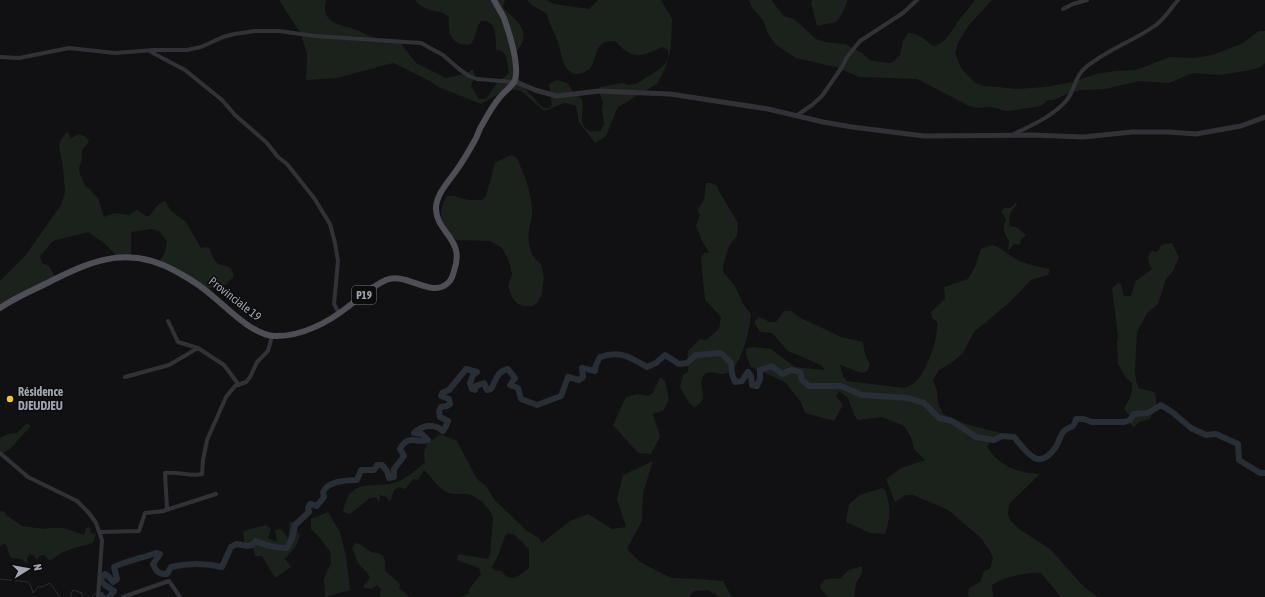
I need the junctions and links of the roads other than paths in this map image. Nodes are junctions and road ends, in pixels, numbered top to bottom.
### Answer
1 (494, 0) edge
2 (917, 0) edge
3 (1087, 0) edge
4 (1178, 0) edge
5 (1063, 10) dead end
6 (150, 51) junction
7 (0, 57) edge
8 (514, 82) junction
9 (796, 116) junction
10 (1265, 117) edge
11 (1012, 135) junction
12 (0, 308) edge
13 (339, 313) junction
14 (168, 321) dead end
15 (272, 336) junction
16 (198, 348) junction
17 (125, 377) dead end
18 (239, 385) junction
19 (0, 453) edge
20 (216, 494) dead end
21 (166, 510) junction
22 (100, 532) junction
23 (98, 597) edge
24 (123, 597) edge
25 (180, 597) edge

1 - 8 main road
2 - 9 street
3 - 5 street
4 - 11 street
6 - 7 street
6 - 8 street
6 - 13 street
8 - 9 street
8 - 13 main road, Provinciale 19 / P19
9 - 11 street
10 - 11 street
12 - 15 main road, Provinciale 19 / P19
13 - 15 main road, Provinciale 19 / P19
14 - 16 street
15 - 18 street
16 - 17 street
16 - 18 street
18 - 21 street
19 - 22 street
20 - 21 street
21 - 22 street
22 - 23 street
24 - 25 street

